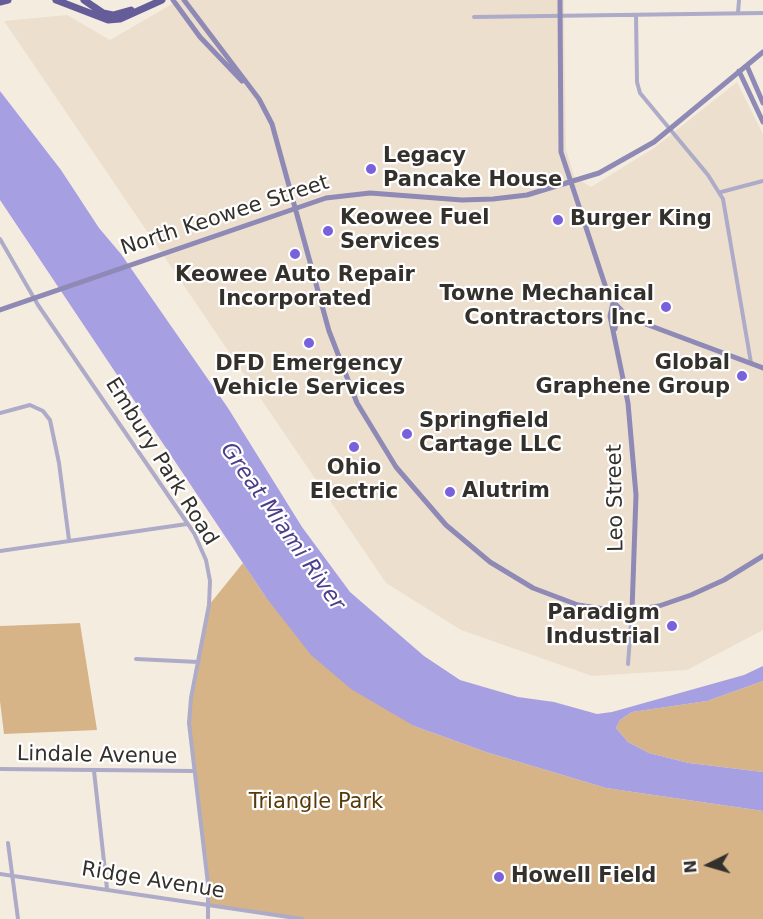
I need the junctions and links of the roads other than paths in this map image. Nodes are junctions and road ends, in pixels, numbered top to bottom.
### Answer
1 (8, 0) edge
2 (56, 0) edge
3 (84, 0) edge
4 (152, 0) edge
5 (162, 0) edge
6 (173, 0) edge
7 (184, 0) edge
8 (560, 0) edge
9 (739, 0) edge
10 (0, 2) edge
11 (738, 13) junction
12 (763, 13) edge
13 (636, 15) junction
14 (560, 16) junction
15 (474, 17) dead end
16 (763, 52) edge
17 (747, 66) junction
18 (739, 71) junction
19 (246, 84) junction
20 (763, 103) edge
21 (763, 122) edge
22 (670, 129) junction
23 (763, 181) edge
24 (571, 182) junction
25 (721, 192) junction
26 (295, 207) junction
27 (0, 239) edge
28 (34, 297) junction
29 (613, 303) junction
30 (0, 310) edge
31 (622, 312) junction
32 (615, 333) junction
33 (751, 363) junction
34 (763, 368) edge
35 (0, 413) edge
36 (187, 524) junction
37 (69, 540) junction
38 (0, 551) edge
39 (763, 556) edge
40 (632, 611) junction
41 (136, 659) dead end
42 (198, 662) junction
43 (628, 664) dead end
44 (0, 769) edge
45 (94, 771) junction
46 (194, 771) junction
47 (8, 843) dead end
48 (0, 874) edge
49 (12, 875) junction
50 (107, 889) junction
51 (209, 904) junction
52 (18, 919) edge
53 (208, 919) edge
54 (302, 919) edge

1 - 10 highway
2 - 5 highway
3 - 4 highway
6 - 19 street
7 - 19 street
8 - 14 street, Leo Street
9 - 11 street
11 - 12 street
11 - 13 street
13 - 14 street
13 - 22 street
14 - 15 street
14 - 24 street, Leo Street
16 - 17 street, North Keowee Street
17 - 18 street, North Keowee Street
17 - 20 street
18 - 21 street
18 - 22 street, North Keowee Street
19 - 26 street
22 - 24 street, North Keowee Street
22 - 25 street
23 - 25 street
24 - 26 street, North Keowee Street
24 - 29 street, Leo Street
25 - 33 street
26 - 28 street, North Keowee Street
26 - 40 street
27 - 28 street, Embury Park Road
28 - 30 street, North Keowee Street
28 - 36 street, Embury Park Road
29 - 31 street, Leo Street
29 - 32 street, Leo Street
31 - 32 street, Leo Street
31 - 33 street
32 - 40 street, Leo Street
33 - 34 street
35 - 37 street
36 - 37 street
36 - 42 street, Embury Park Road
37 - 38 street
39 - 40 street
40 - 43 street, Leo Street
41 - 42 street
42 - 46 street, Embury Park Road
44 - 45 street, Lindale Avenue
45 - 46 street, Lindale Avenue
45 - 50 street
46 - 51 street, Embury Park Road
47 - 49 street
48 - 49 street, Ridge Avenue
49 - 50 street, Ridge Avenue
49 - 52 street
50 - 51 street, Ridge Avenue
51 - 53 street, Embury Park Road
51 - 54 street, Ridge Avenue

